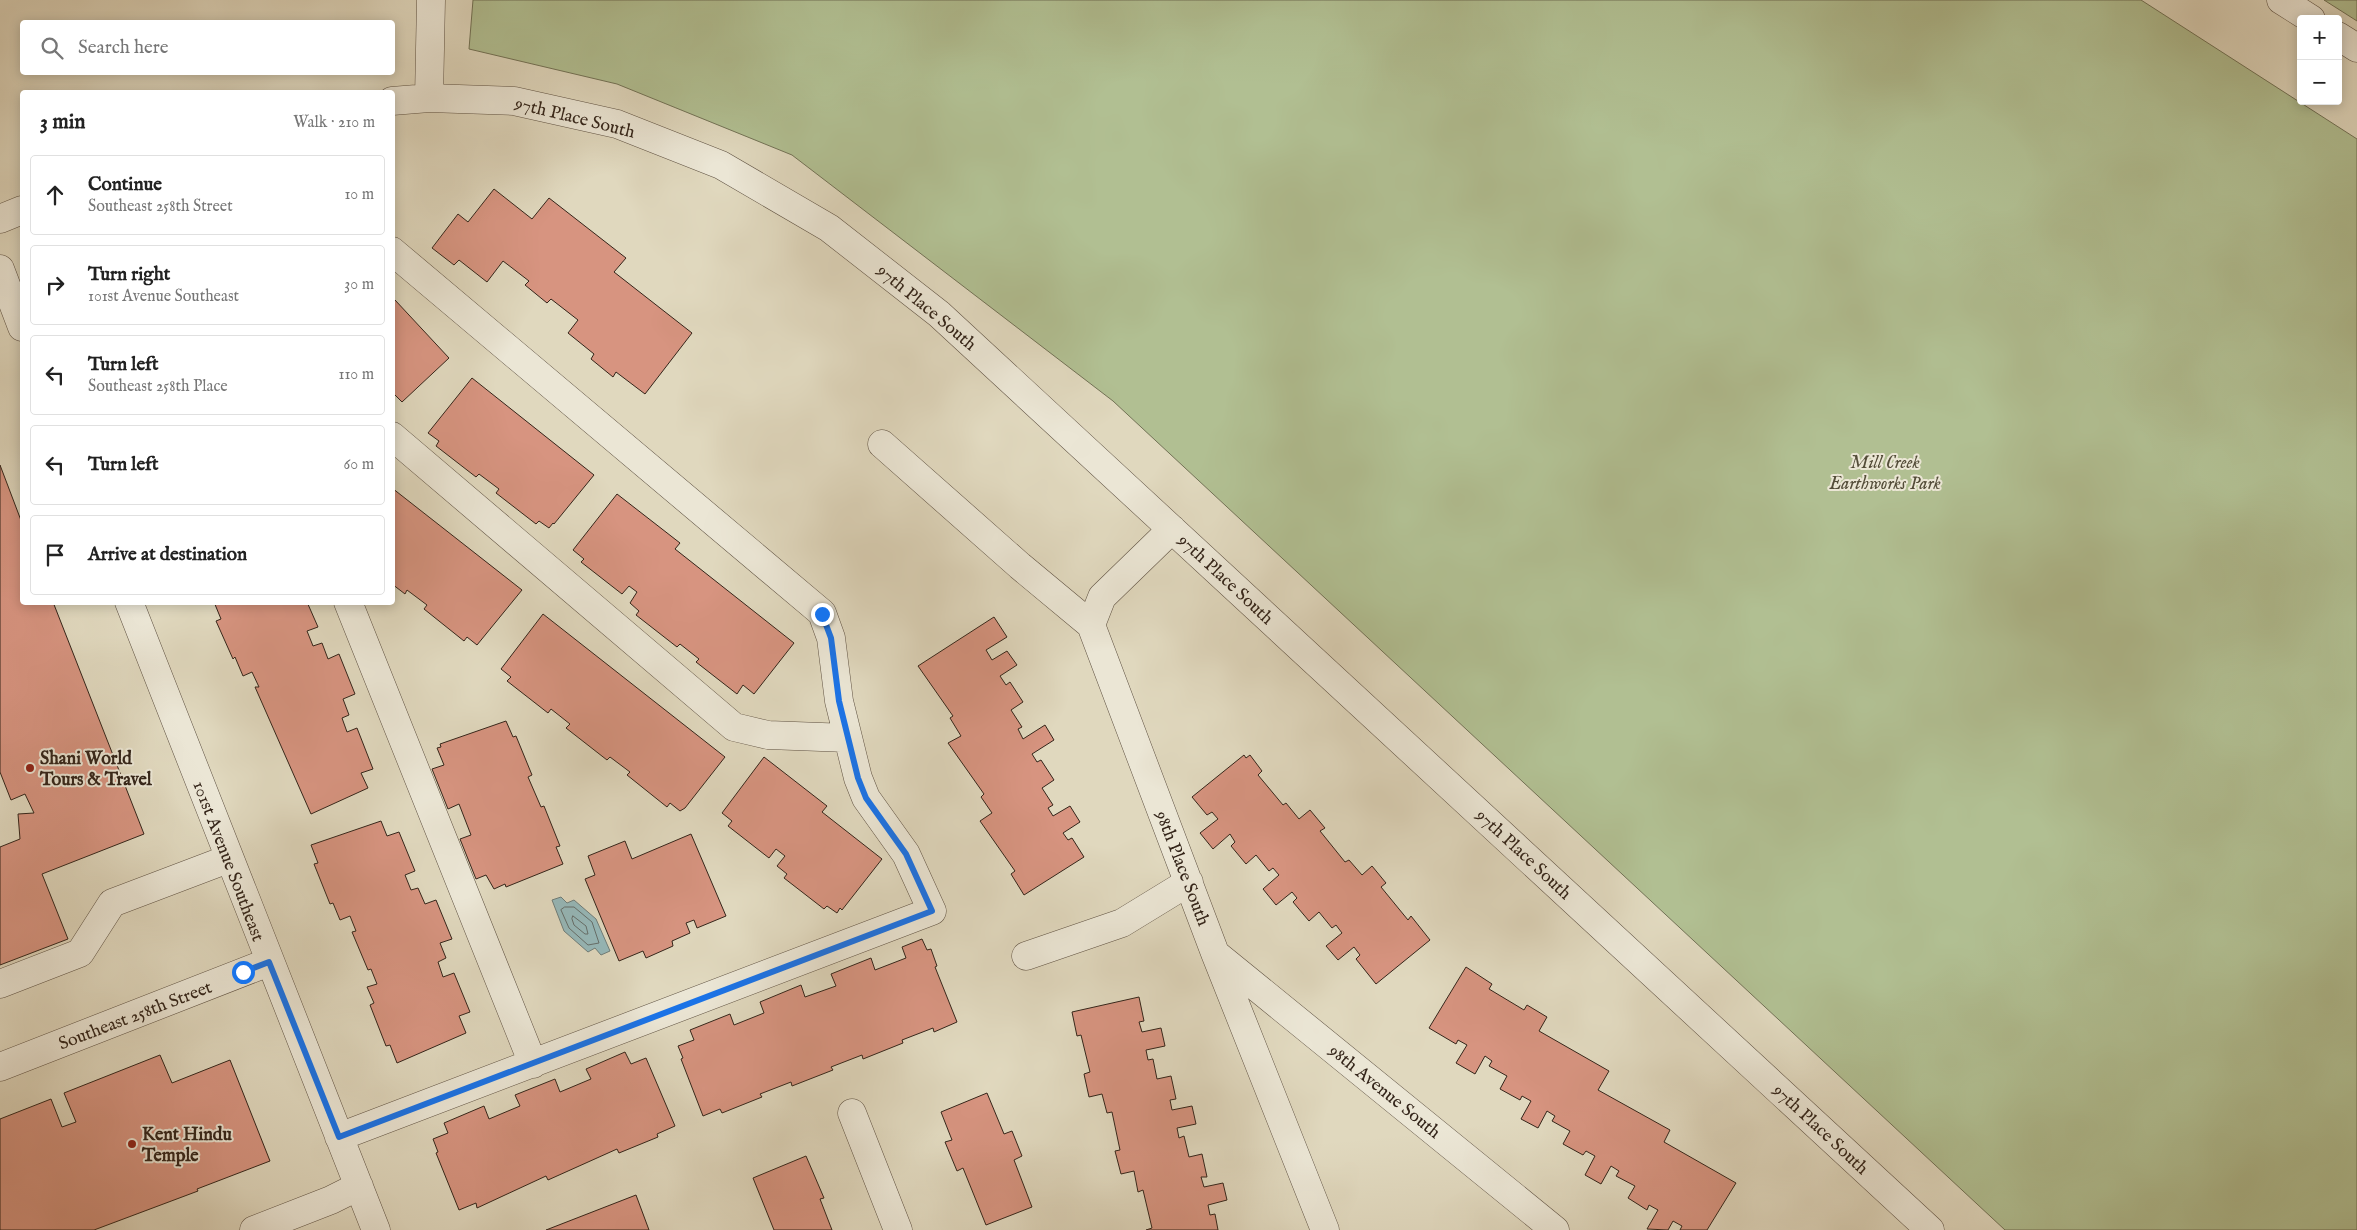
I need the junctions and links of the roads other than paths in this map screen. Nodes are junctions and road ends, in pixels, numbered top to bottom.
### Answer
1 (431, 0) edge
2 (2281, 0) edge
3 (2305, 15) edge
4 (2342, 39) edge
5 (2357, 48) edge
6 (429, 98) junction
7 (395, 101) edge
8 (20, 211) edge
9 (0, 219) edge
10 (395, 254) edge
11 (0, 269) edge
12 (20, 322) edge
13 (395, 439) edge
14 (882, 444) dead end
15 (1172, 529) junction
16 (130, 605) edge
17 (349, 605) edge
18 (1091, 625) junction
19 (848, 738) junction
20 (228, 859) junction
21 (1189, 882) junction
22 (1215, 953) junction
23 (1026, 956) dead end
24 (269, 962) junction
25 (0, 984) edge
26 (534, 1064) junction
27 (0, 1067) edge
28 (852, 1113) dead end
29 (339, 1137) junction
30 (359, 1186) junction
31 (265, 1228) edge
32 (376, 1230) edge
33 (898, 1230) edge
34 (1325, 1230) edge
35 (1555, 1230) edge
36 (1930, 1230) edge

1 - 6 street
2 - 3 street
4 - 5 street
6 - 7 street, 97th Place South
6 - 15 street, 97th Place South
8 - 9 street
10 - 19 street
11 - 12 street
13 - 19 street
14 - 18 street
15 - 18 street
15 - 36 street, 97th Place South
16 - 20 street, 101st Avenue Southeast
17 - 26 street
18 - 21 street, 98th Place South
19 - 26 street
20 - 24 street, 101st Avenue Southeast
20 - 25 street
21 - 22 street, 98th Place South
21 - 23 street
22 - 34 street, 98th Place South
22 - 35 street, 98th Avenue South
24 - 27 street, Southeast 258th Street
24 - 29 street, 101st Avenue Southeast
26 - 29 street
28 - 33 street
29 - 30 street, 101st Avenue Southeast
30 - 31 street
30 - 32 street, 101st Avenue Southeast

